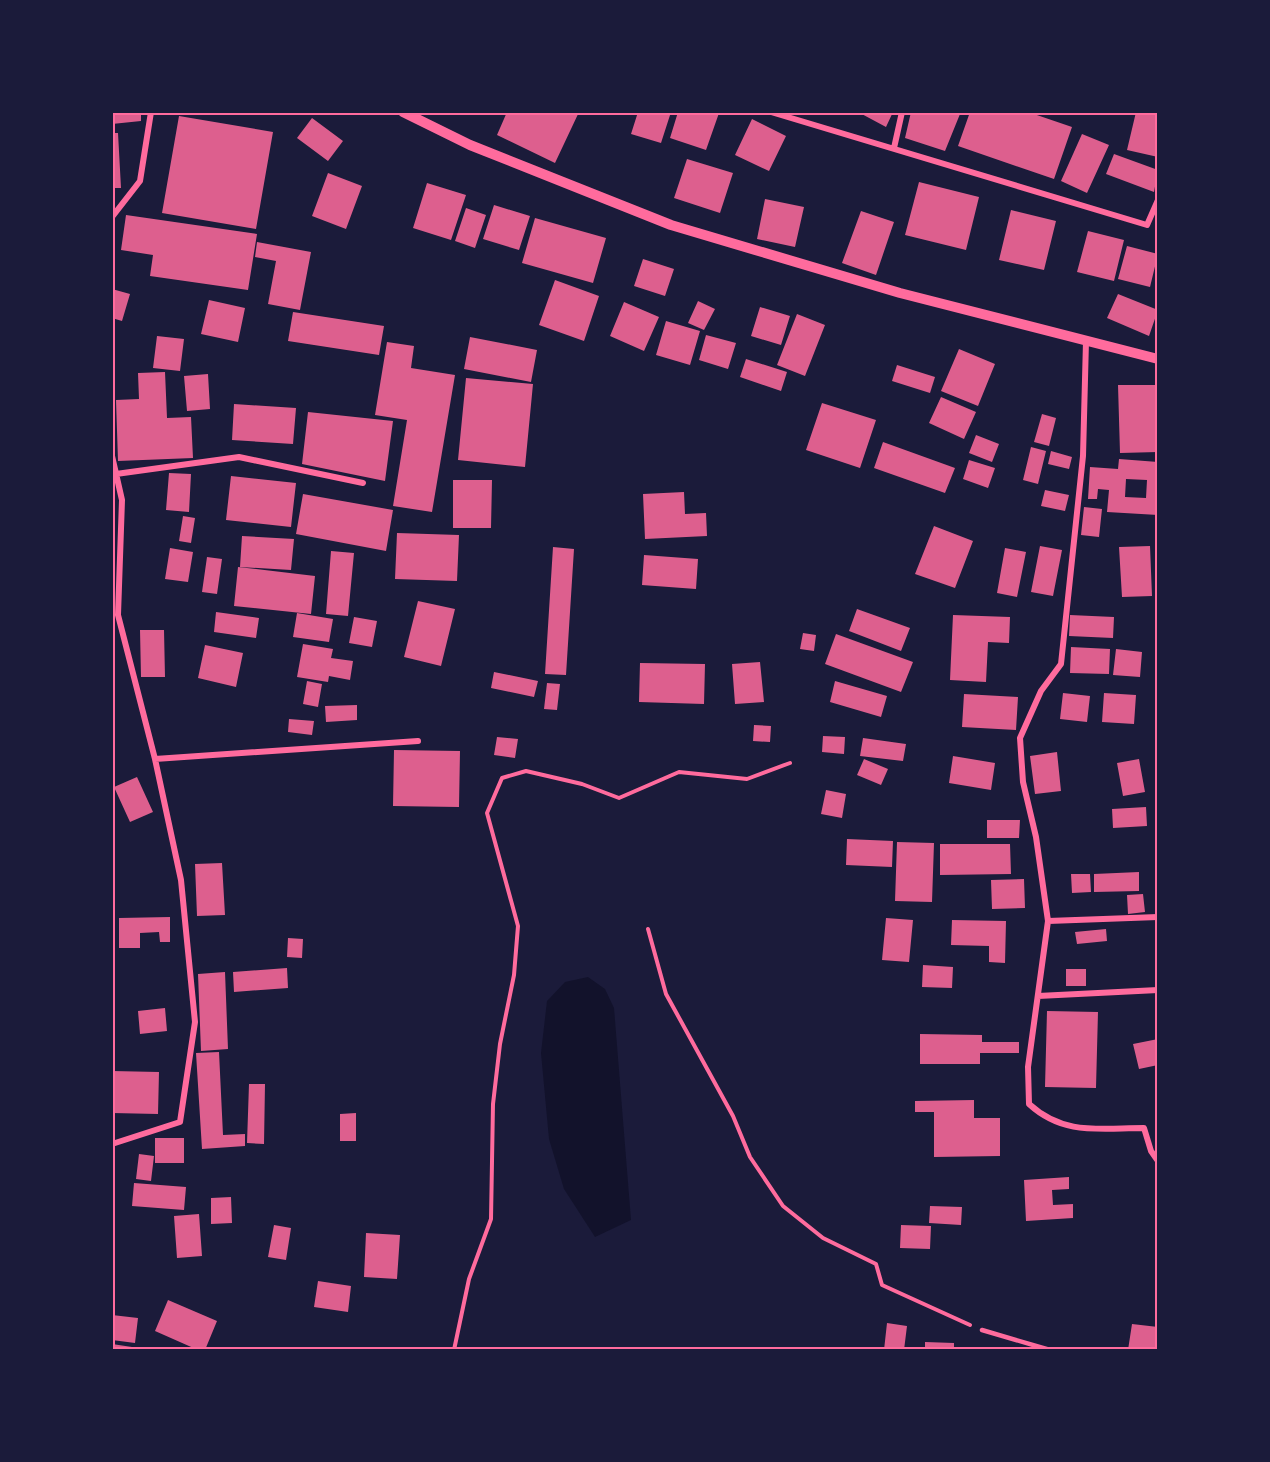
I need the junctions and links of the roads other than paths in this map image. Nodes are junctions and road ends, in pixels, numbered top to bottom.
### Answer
1 (151, 112) edge
2 (771, 112) edge
3 (902, 112) edge
4 (406, 113) edge
5 (894, 148) junction
6 (1158, 200) edge
7 (112, 217) edge
8 (1086, 341) junction
9 (1158, 359) edge
10 (112, 456) edge
11 (116, 474) junction
12 (363, 483) dead end
13 (417, 741) dead end
14 (155, 759) junction
15 (1158, 917) edge
16 (1048, 921) junction
17 (1158, 990) edge
18 (1038, 996) junction
19 (112, 1144) edge
20 (1158, 1161) edge
21 (982, 1330) road end
22 (1050, 1350) edge

1 - 7 street
2 - 5 street
3 - 5 street
4 - 8 street
5 - 6 street
8 - 9 street
8 - 16 street
10 - 11 street
11 - 12 street
11 - 14 street
13 - 14 street
14 - 19 street
15 - 16 street
16 - 18 street
17 - 18 street
18 - 20 street
21 - 22 lane

